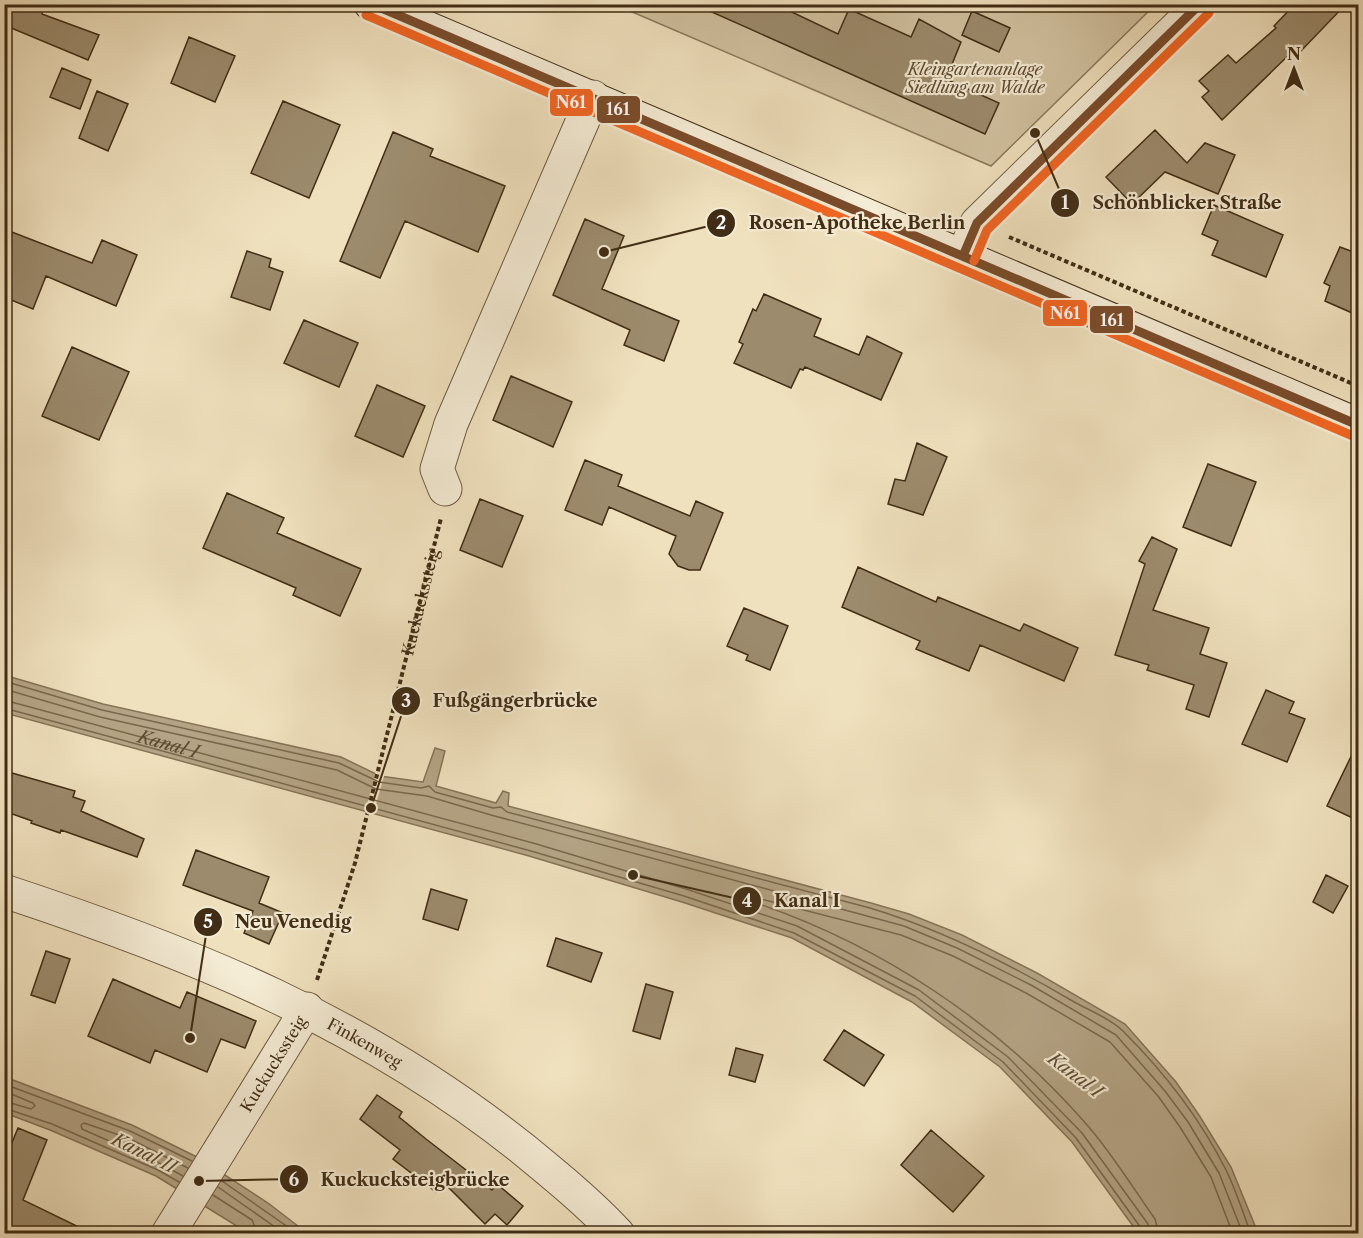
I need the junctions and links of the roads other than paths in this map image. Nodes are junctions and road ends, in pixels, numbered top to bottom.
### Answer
1 (371, 4) edge
2 (1201, 4) edge
3 (593, 97) junction
4 (963, 256) junction
5 (1359, 425) edge
6 (445, 489) road end
7 (4, 891) edge
8 (307, 1009) junction
9 (168, 1233) edge
10 (618, 1233) edge

1 - 3 street
2 - 4 street
3 - 4 street
3 - 6 street
4 - 5 street
7 - 8 street, Finkenweg
8 - 9 street, Kuckuckssteig
8 - 10 street, Finkenweg

